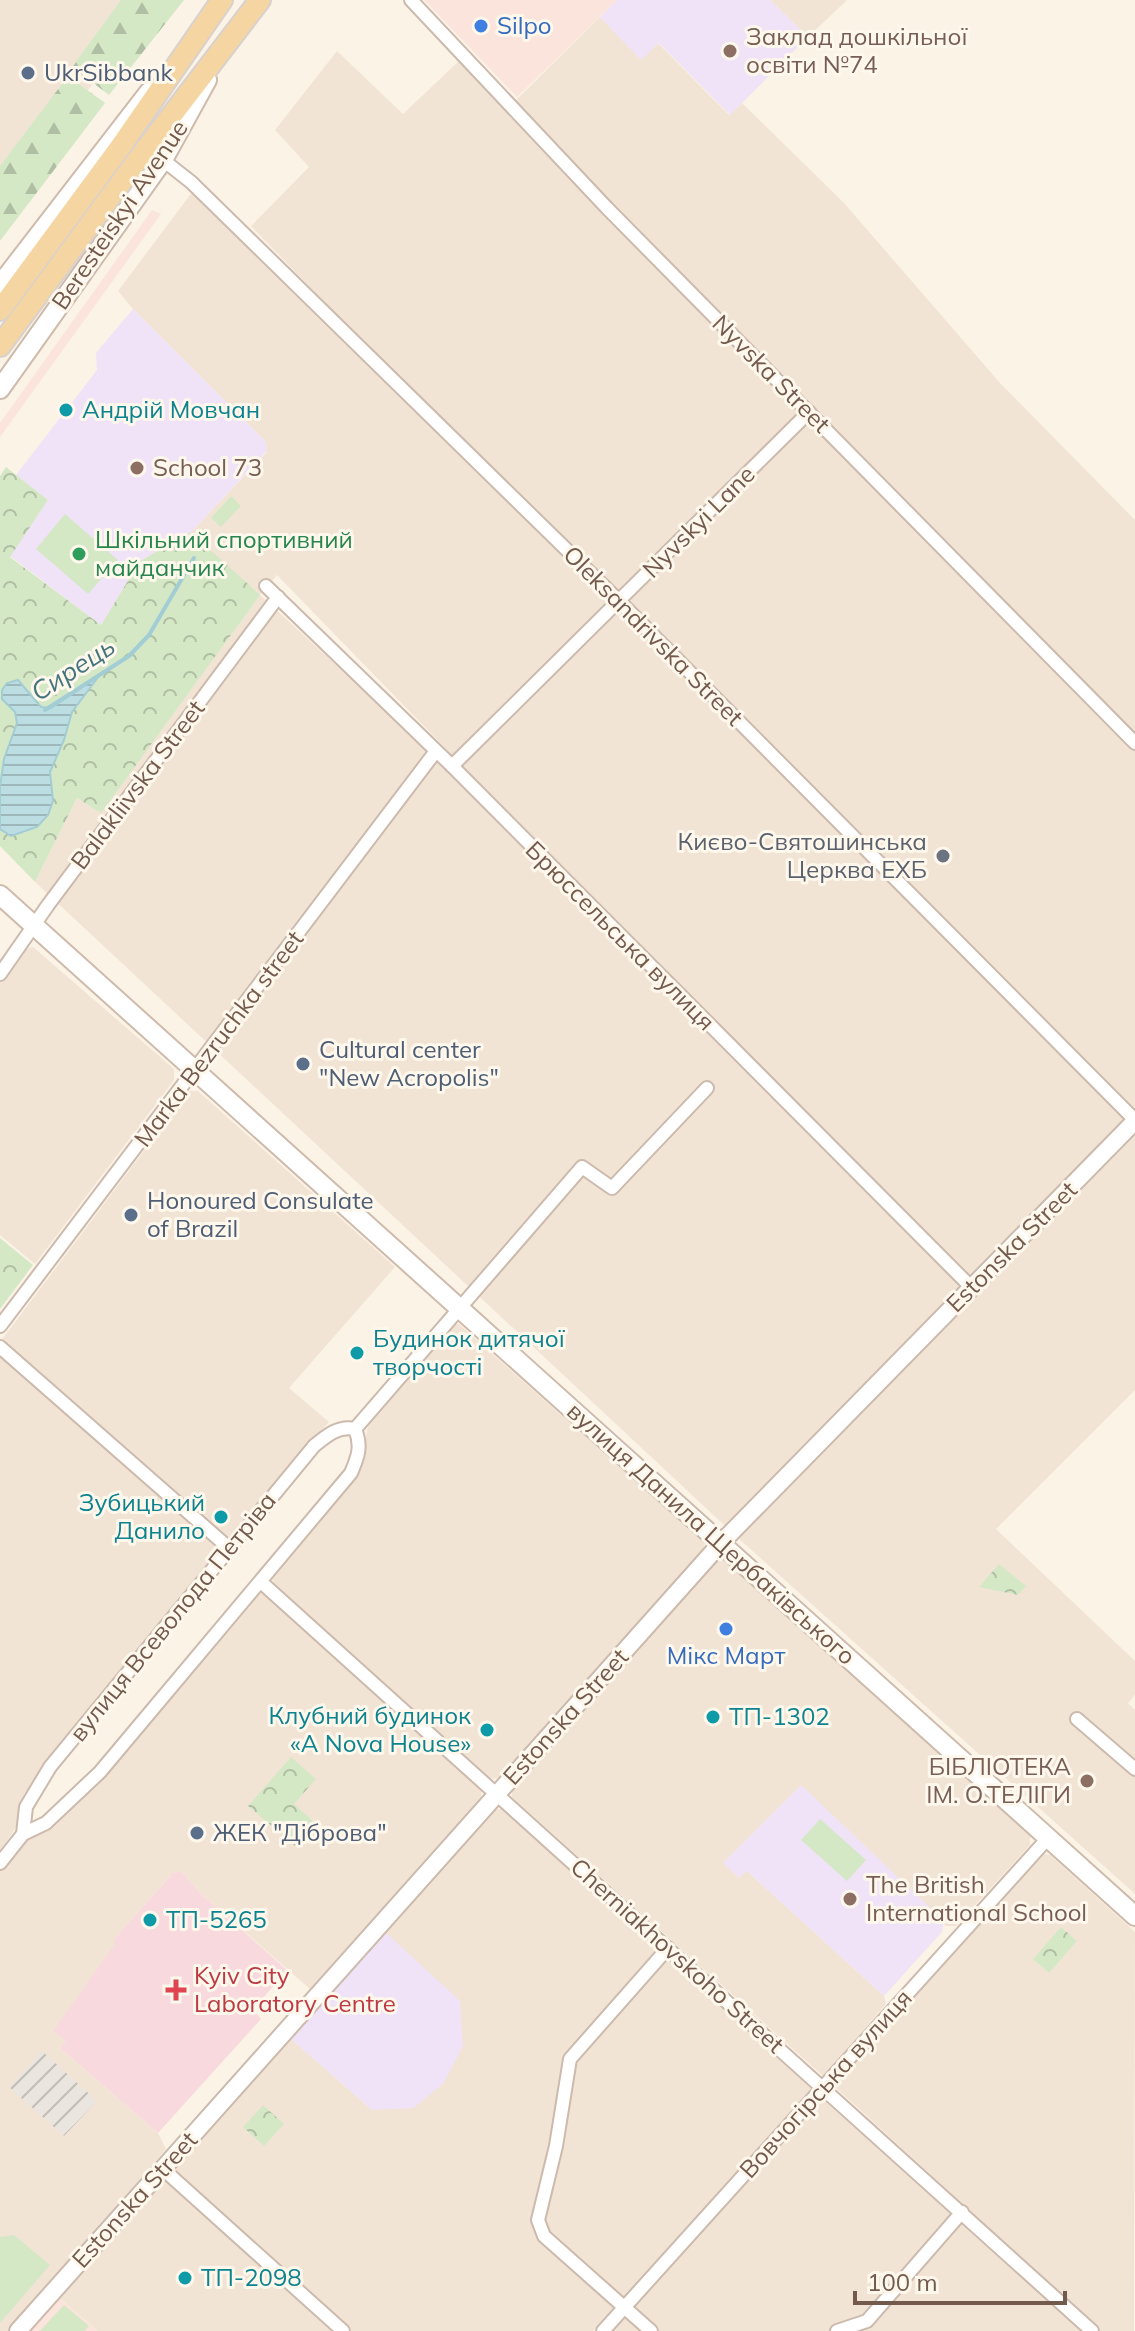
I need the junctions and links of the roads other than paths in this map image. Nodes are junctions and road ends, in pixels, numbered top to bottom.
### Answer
1 (222, 0) edge
2 (260, 0) edge
3 (411, 0) edge
4 (232, 36) junction
5 (188, 47) junction
6 (163, 160) junction
7 (0, 285) edge
8 (0, 310) edge
9 (0, 346) edge
10 (0, 389) edge
11 (809, 412) junction
12 (266, 586) dead end
13 (278, 597) junction
14 (620, 602) junction
15 (1135, 743) edge
16 (436, 751) junction
17 (452, 766) junction
18 (0, 895) edge
19 (34, 925) junction
20 (0, 974) edge
21 (194, 1071) junction
22 (707, 1088) dead end
23 (1135, 1121) edge
24 (972, 1288) junction
25 (459, 1309) junction
26 (0, 1326) edge
27 (0, 1347) edge
28 (355, 1429) junction
29 (721, 1543) junction
30 (230, 1549) junction
31 (261, 1582) junction
32 (1077, 1719) dead end
33 (1135, 1769) edge
34 (497, 1794) junction
35 (23, 1834) junction
36 (1048, 1838) junction
37 (0, 1863) edge
38 (1135, 1916) edge
39 (668, 1948) junction
40 (824, 2087) junction
41 (163, 2169) junction
42 (962, 2212) junction
43 (624, 2308) junction
44 (867, 2321) junction
45 (18, 2331) edge
46 (343, 2331) edge
47 (603, 2331) edge
48 (651, 2331) edge
49 (837, 2331) edge
50 (877, 2331) edge
51 (1092, 2331) edge

1 - 5 main road, Beresteiskyi Avenue
2 - 4 main road, Beresteiskyi Avenue
3 - 11 street, Nyvska Street
4 - 6 main road, Beresteiskyi Avenue
4 - 9 main road, Beresteiskyi Avenue
5 - 7 main road, Beresteiskyi Avenue
5 - 8 main road, Beresteiskyi Avenue
6 - 10 main road, Beresteiskyi Avenue
6 - 14 street, Oleksandrivska Street
11 - 14 street, Nyvskyi Lane
11 - 15 street, Nyvska Street
12 - 13 street, Брюссельська вулиця
13 - 16 street, Брюссельська вулиця
13 - 19 street, Balakliivska Street
14 - 17 street, Nyvskyi Lane
14 - 23 street, Oleksandrivska Street
16 - 17 street, Брюссельська вулиця
16 - 21 street, Marka Bezruchka street
17 - 24 street, Брюссельська вулиця
18 - 19 main road, вулиця Данила Щербаківського
19 - 20 street, Balakliivska Street
19 - 21 main road, вулиця Данила Щербаківського
21 - 25 main road, вулиця Данила Щербаківського
21 - 26 street, Marka Bezruchka street
22 - 25 street, вулиця Всеволода Петріва
23 - 24 street, Estonska Street
24 - 29 street, Estonska Street
25 - 28 street, вулиця Всеволода Петріва
25 - 29 main road, вулиця Данила Щербаківського
27 - 30 street
28 - 30 street, вулиця Всеволода Петріва
28 - 31 street, вулиця Всеволода Петріва
29 - 34 street, Estonska Street
29 - 36 main road, вулиця Данила Щербаківського
30 - 35 street, вулиця Всеволода Петріва
31 - 34 street, Cherniakhovskoho Street
31 - 35 street, вулиця Всеволода Петріва
32 - 33 street
34 - 39 street, Cherniakhovskoho Street
34 - 41 street, Estonska Street
35 - 37 street, вулиця Всеволода Петріва
36 - 38 main road, вулиця Данила Щербаківського
36 - 40 street, Вовчогірська вулиця
39 - 40 street, Cherniakhovskoho Street
39 - 43 street
40 - 42 street, Cherniakhovskoho Street
40 - 43 street, Вовчогірська вулиця
41 - 45 street, Estonska Street
41 - 46 street
42 - 44 street
42 - 51 street, Cherniakhovskoho Street
43 - 47 street, Вовчогірська вулиця
43 - 48 street
44 - 49 street
44 - 50 street

